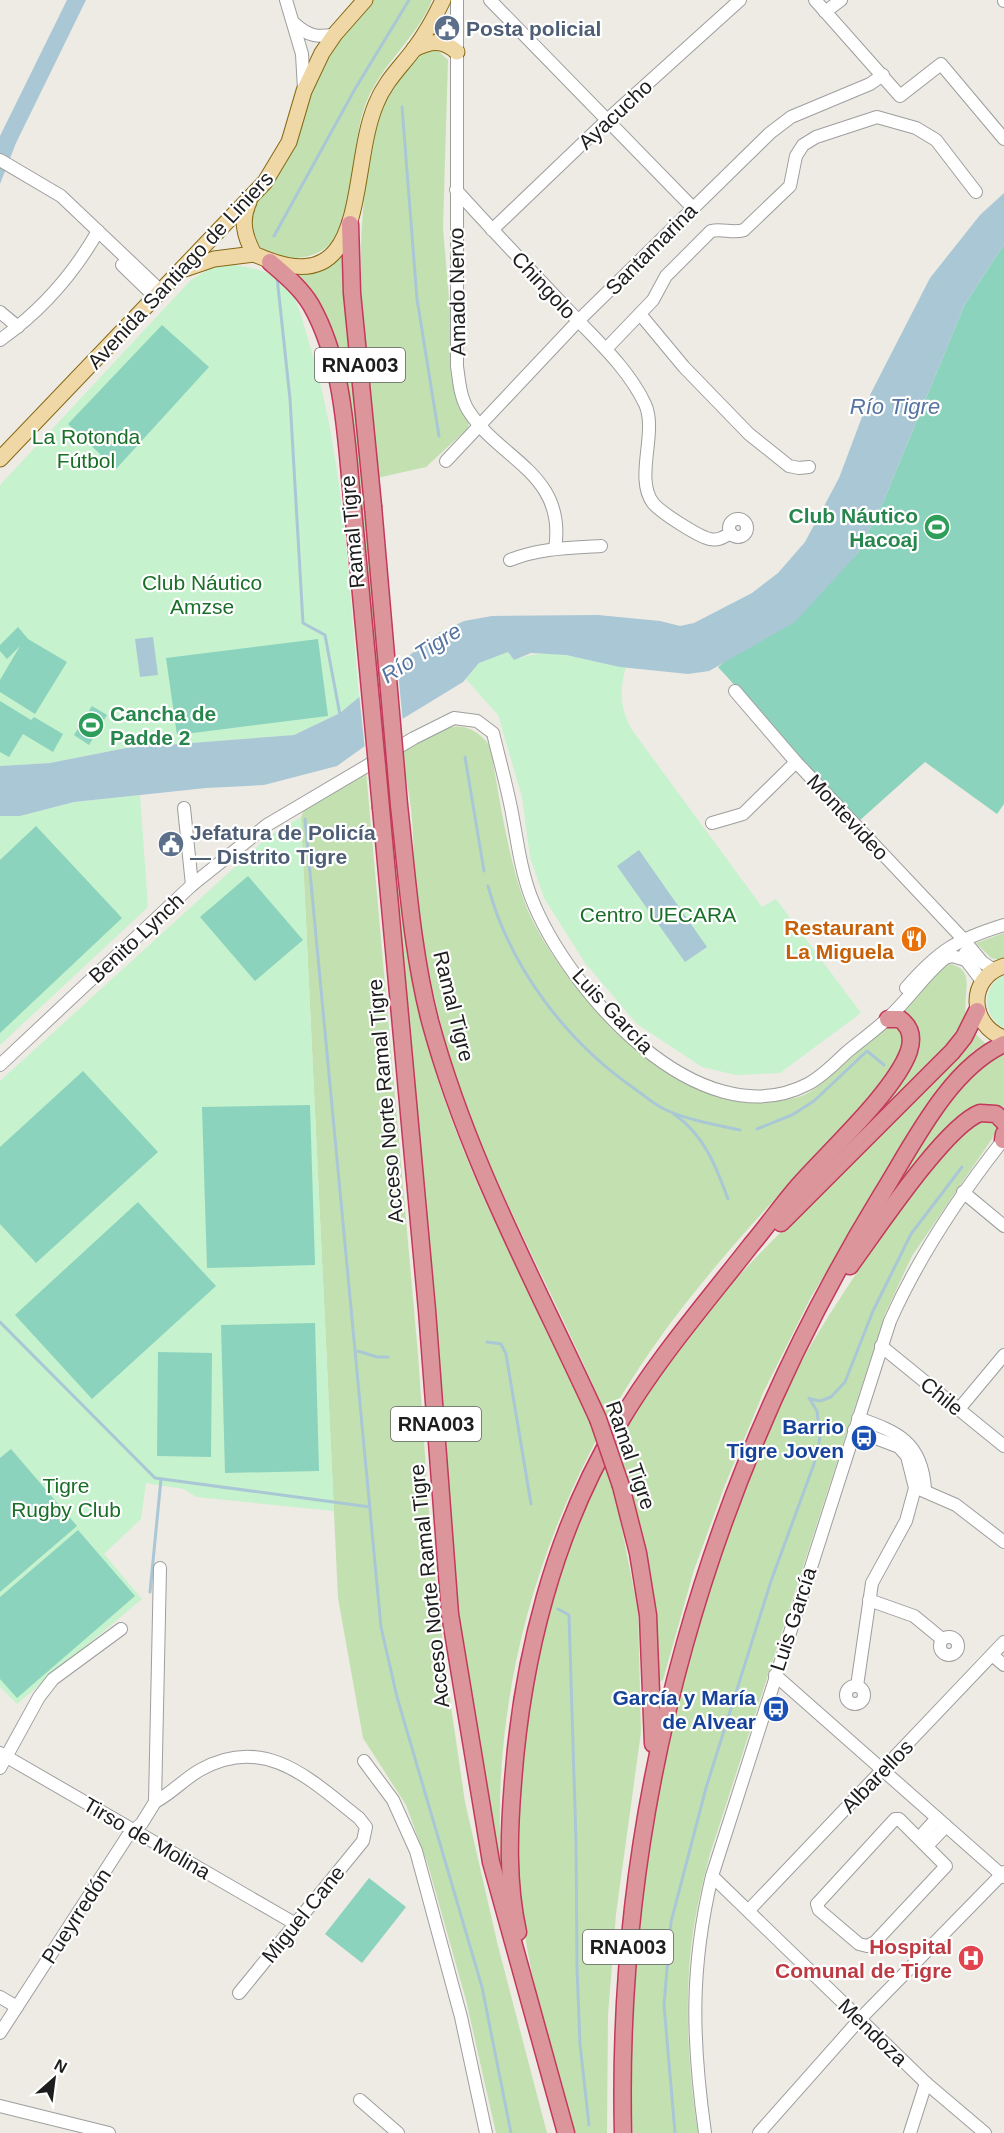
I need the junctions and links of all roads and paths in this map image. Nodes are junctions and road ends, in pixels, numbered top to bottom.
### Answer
1 (286, 0) edge
2 (365, 0) edge
3 (443, 0) edge
4 (457, 0) edge
5 (490, 0) edge
6 (740, 0) edge
7 (815, 0) edge
8 (841, 0) edge
9 (825, 12) junction
10 (295, 24) junction
11 (335, 34) junction
12 (414, 49) junction
13 (457, 52) junction
14 (882, 75) junction
15 (304, 91) junction
16 (607, 120) junction
17 (1004, 139) edge
18 (0, 160) edge
19 (456, 190) junction
20 (976, 192) dead end
21 (254, 195) junction
22 (692, 207) junction
23 (350, 224) junction
24 (492, 230) junction
25 (98, 231) junction
26 (254, 254) junction
27 (270, 262) junction
28 (179, 272) junction
29 (158, 294) junction
30 (0, 312) edge
31 (640, 314) junction
32 (578, 321) junction
33 (18, 327) junction
34 (0, 340) edge
35 (606, 349) junction
36 (481, 427) junction
37 (0, 459) edge
38 (446, 461) dead end
39 (809, 467) dead end
40 (731, 533) dead end
41 (601, 546) dead end
42 (555, 549) junction
43 (510, 560) dead end
44 (735, 691) dead end
45 (467, 718) joint
46 (796, 762) junction
47 (184, 808) dead end
48 (381, 808) joint
49 (712, 824) dead end
50 (192, 885) junction
51 (1004, 925) edge
52 (964, 940) junction
53 (966, 960) junction
54 (999, 968) edge
55 (982, 981) junction
56 (977, 1011) junction
57 (888, 1019) junction
58 (869, 1033) junction
59 (1004, 1038) edge
60 (1004, 1044) edge
61 (0, 1065) edge
62 (1004, 1122) edge
63 (1004, 1134) edge
64 (1004, 1140) edge
65 (963, 1192) junction
66 (1004, 1226) edge
67 (729, 1274) junction
68 (805, 1334) junction
69 (881, 1346) junction
70 (1004, 1355) edge
71 (959, 1410) junction
72 (856, 1424) junction
73 (1004, 1446) edge
74 (920, 1489) junction
75 (1004, 1542) edge
76 (160, 1568) dead end
77 (870, 1600) junction
78 (121, 1629) dead end
79 (942, 1640) dead end
80 (1004, 1642) edge
81 (992, 1655) junction
82 (1004, 1665) edge
83 (775, 1675) junction
84 (857, 1686) dead end
85 (2, 1759) edge
86 (364, 1761) dead end
87 (654, 1763) junction
88 (883, 1770) junction
89 (155, 1802) junction
90 (942, 1822) junction
91 (134, 1830) junction
92 (366, 1834) joint
93 (923, 1842) junction
94 (1003, 1874) edge
95 (712, 1876) junction
96 (749, 1910) junction
97 (294, 1923) junction
98 (238, 1993) dead end
99 (0, 1997) edge
100 (17, 2007) junction
101 (860, 2019) junction
102 (537, 2033) junction
103 (0, 2034) edge
104 (926, 2083) junction
105 (360, 2100) dead end
106 (0, 2106) edge
107 (109, 2133) edge
108 (398, 2133) edge
109 (486, 2133) edge
110 (566, 2133) edge
111 (623, 2133) edge
112 (705, 2133) edge
113 (759, 2133) edge
114 (910, 2133) edge
115 (986, 2133) edge

1 - 10 street
2 - 11 main road, Avenida Santiago de Liniers
3 - 12 main road, Ramal Tigre / RNA003
4 - 13 street, Amado Nervo
5 - 16 street
6 - 16 street, Ayacucho
7 - 9 street
8 - 9 street
9 - 14 street
10 - 11 street
10 - 15 street
11 - 15 main road, Avenida Santiago de Liniers
12 - 13 main road
12 - 23 main road, Ramal Tigre / RNA003
13 - 19 street, Amado Nervo
14 - 17 street
14 - 22 street, Santamarina
15 - 21 main road, Avenida Santiago de Liniers
16 - 22 street
16 - 24 street, Ayacucho
18 - 25 street
19 - 24 street, Chingolo
19 - 36 street, Amado Nervo
20 - 31 street
21 - 26 main road
21 - 28 main road, Avenida Santiago de Liniers
22 - 32 street, Santamarina
23 - 27 main road, Ramal Tigre
23 - 87 highway, Ramal Tigre / RNA003, bridge
24 - 32 street, Chingolo
25 - 29 street
25 - 33 street
26 - 27 main road, Ramal Tigre / RNA003
26 - 28 main road
27 - 48 highway, Ramal Tigre / RNA003, bridge
28 - 29 main road, Avenida Santiago de Liniers
29 - 37 main road, Avenida Santiago de Liniers
30 - 33 street
31 - 35 street
31 - 39 street
32 - 35 street, Chingolo
32 - 36 street, Santamarina
33 - 34 street
35 - 40 street, Chingolo
36 - 38 street, Santamarina
36 - 42 street, Amado Nervo
41 - 42 street
42 - 43 street
44 - 46 street, Montevideo
45 - 50 street, Benito Lynch
45 - 58 street, Luis García
46 - 49 street
46 - 52 street, Montevideo
47 - 50 street
48 - 102 highway, Acceso Norte Ramal Tigre / RNA003
50 - 61 street, Benito Lynch
51 - 52 street, Luis García
52 - 53 street
52 - 54 street, Montevideo
52 - 58 street, Luis García
53 - 55 street
53 - 57 street, Luis García
54 - 55 main road
55 - 56 main road
56 - 59 main road
56 - 67 highway
57 - 58 street, Luis García
57 - 67 highway
60 - 68 highway
62 - 68 highway
63 - 64 highway
64 - 65 street, Luis García
65 - 66 street
65 - 69 street, Luis García
67 - 102 highway
68 - 87 highway
69 - 71 street, Chile
69 - 72 street, Luis García
70 - 71 street
71 - 73 street, Chile
72 - 74 street
72 - 83 street, Luis García
74 - 75 street
74 - 77 street
76 - 89 street
77 - 79 street
77 - 84 street
78 - 85 street
80 - 81 street, Albarellos
81 - 82 street
81 - 88 street, Albarellos
83 - 88 street
83 - 95 street, Luis García
85 - 91 street, Tirso de Molina
86 - 109 street
87 - 111 highway, RNA003
88 - 90 street
88 - 96 street, Albarellos
89 - 91 street, Pueyrredón
89 - 92 street, Pueyrredón
90 - 93 street
90 - 94 street
91 - 97 street, Tirso de Molina
91 - 100 street, Pueyrredón
92 - 97 street, Miguel Cane
93 - 93 street
94 - 101 street
95 - 96 street, Mendoza
95 - 112 street, Luis García
96 - 101 street, Mendoza
97 - 98 street, Miguel Cane
99 - 100 street
100 - 103 street, Pueyrredón
101 - 104 street, Mendoza
101 - 113 street
102 - 110 highway, Acceso Norte Ramal Tigre / RNA003
104 - 114 street
104 - 115 street, Mendoza
105 - 108 street
106 - 107 street

